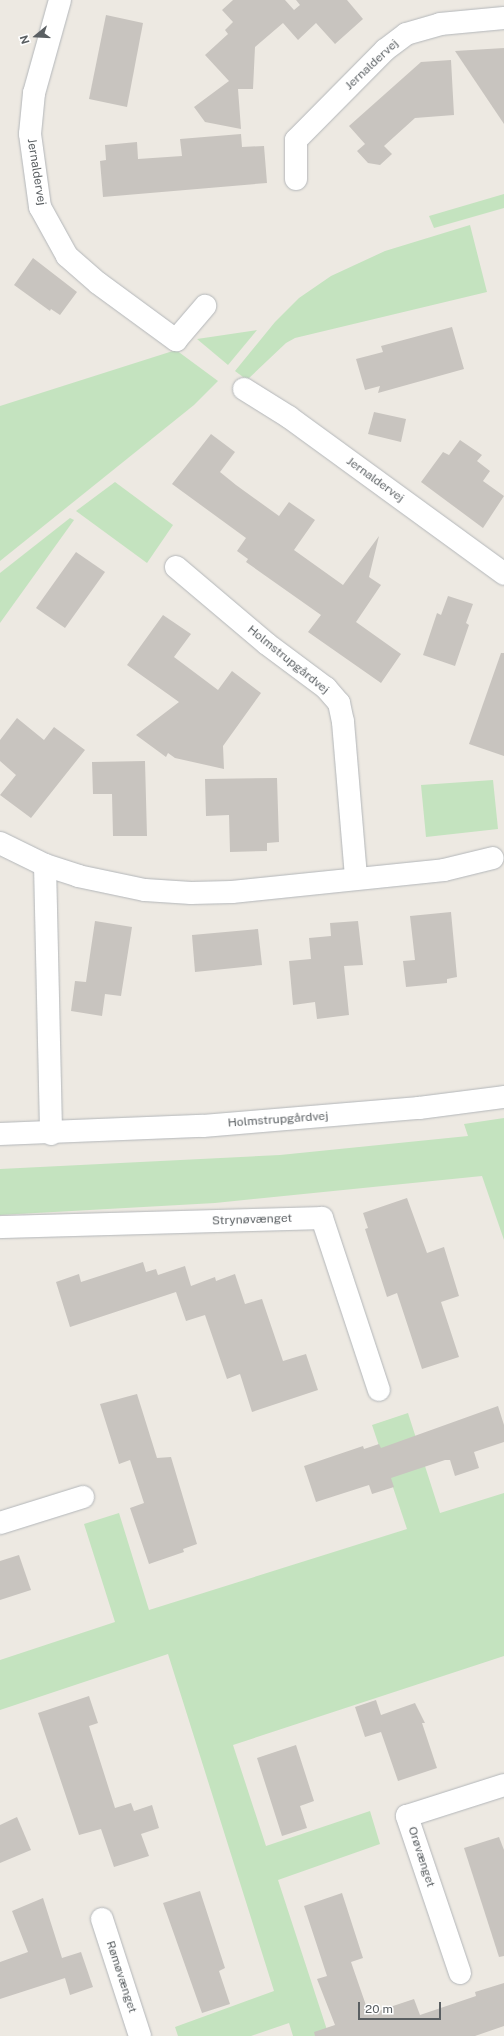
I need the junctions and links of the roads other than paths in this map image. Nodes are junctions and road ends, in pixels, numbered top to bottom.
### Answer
1 (60, 0) edge
2 (504, 18) edge
3 (296, 179) dead end
4 (205, 306) dead end
5 (244, 389) dead end
6 (176, 567) dead end
7 (504, 574) edge
8 (0, 843) edge
9 (493, 858) dead end
10 (45, 865) junction
11 (356, 878) junction
12 (504, 1097) edge
13 (0, 1134) edge
14 (51, 1134) junction
15 (0, 1227) edge
16 (379, 1390) dead end
17 (83, 1497) dead end
18 (0, 1522) edge
19 (504, 1785) edge
20 (102, 1919) dead end
21 (460, 1973) dead end
22 (140, 2036) edge

1 - 4 street, Jernaldervej
2 - 3 street, Jernaldervej
5 - 7 street, Jernaldervej
6 - 11 street, Holmstrupgårdvej
8 - 10 street
9 - 11 street
10 - 11 street
10 - 14 street
12 - 14 street, Holmstrupgårdvej
13 - 14 street, Holmstrupgårdvej
15 - 16 street, Strynøvænget
17 - 18 street
19 - 21 street, Orøvænget
20 - 22 street, Rømøvænget

